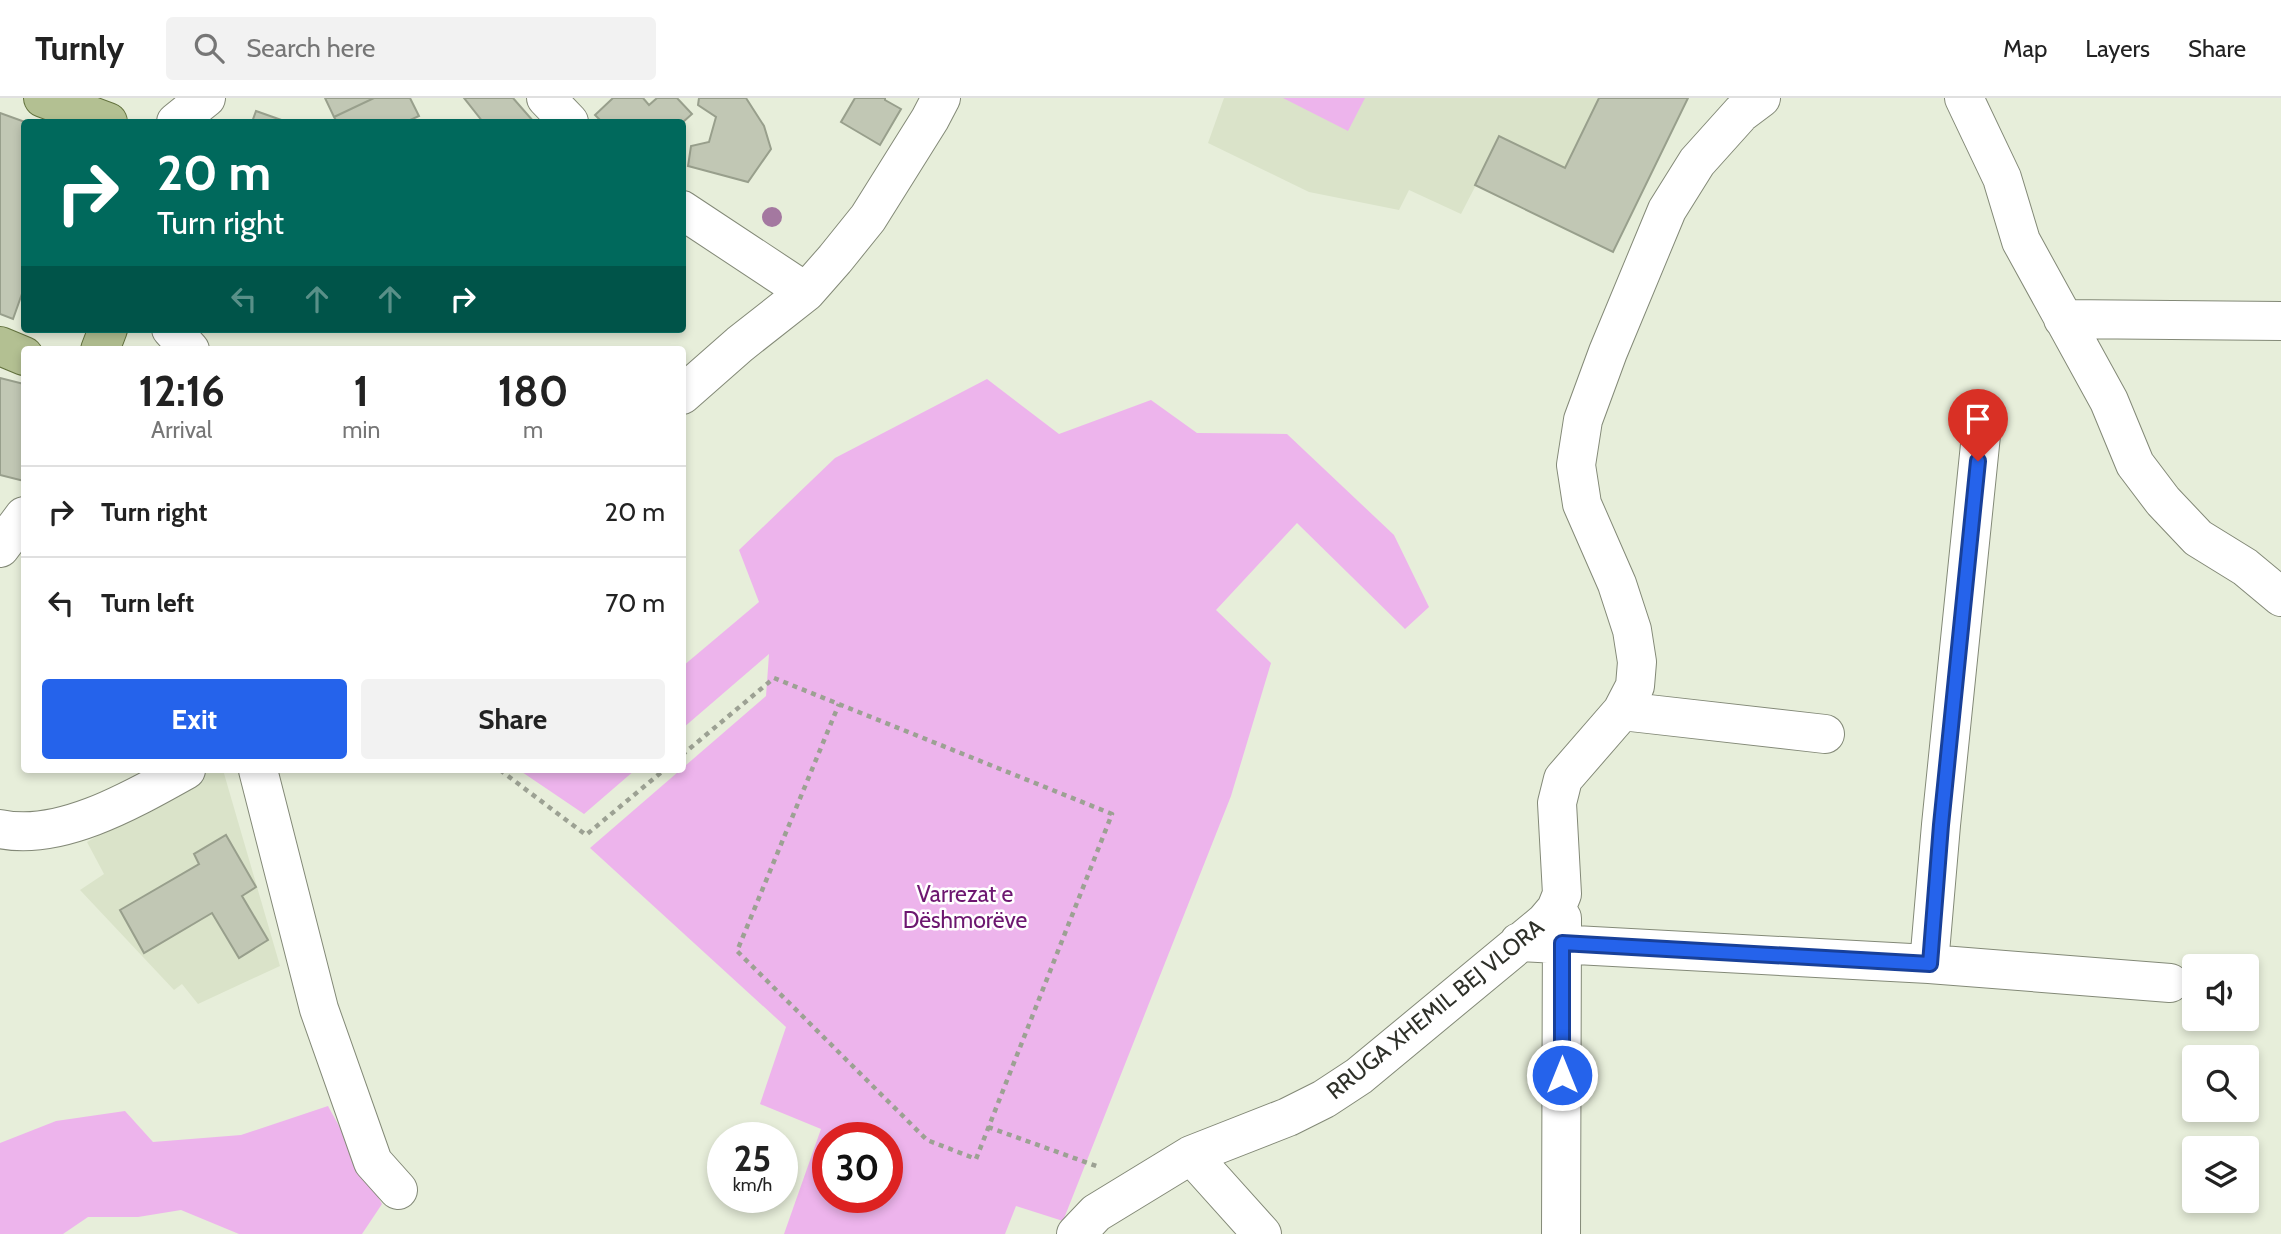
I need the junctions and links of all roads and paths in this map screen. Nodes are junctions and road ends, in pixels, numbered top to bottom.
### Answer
1 (43, 98) edge
2 (206, 98) edge
3 (547, 98) edge
4 (941, 98) edge
5 (1761, 98) edge
6 (1964, 98) edge
7 (100, 119) edge
8 (180, 119) edge
9 (566, 119) edge
10 (686, 213) edge
11 (806, 292) junction
12 (2063, 319) junction
13 (2281, 321) edge
14 (0, 346) edge
15 (21, 355) edge
16 (686, 391) edge
17 (1981, 435) dead end
18 (21, 520) edge
19 (0, 548) edge
20 (2281, 597) edge
21 (839, 705) junction
22 (1622, 711) junction
23 (1825, 734) dead end
24 (686, 752) edge
25 (180, 773) edge
26 (259, 773) edge
27 (504, 773) edge
28 (660, 773) edge
29 (0, 829) edge
30 (1562, 894) junction
31 (1519, 942) junction
32 (1562, 943) junction
33 (1930, 964) junction
34 (2170, 983) dead end
35 (988, 1127) junction
36 (1191, 1155) junction
37 (1144, 1184) junction
38 (398, 1190) dead end
39 (1076, 1234) edge
40 (1262, 1234) edge
41 (1561, 1234) edge

1 - 7 main road
2 - 8 street
3 - 9 street
4 - 11 street
5 - 22 street
6 - 12 street
10 - 11 street
11 - 16 street
12 - 13 street
12 - 20 street
14 - 15 main road
17 - 33 street
18 - 19 street
21 - 24 path
21 - 35 path
21 - 35 path
22 - 23 street
22 - 30 street
25 - 29 street
26 - 38 street
27 - 28 path
30 - 31 street, RRUGA XHEMIL BEJ VLORA
30 - 32 street
31 - 32 street
31 - 36 street, RRUGA XHEMIL BEJ VLORA
32 - 33 street
32 - 41 street
33 - 34 street
35 - 37 path
36 - 37 street, RRUGA XHEMIL BEJ VLORA
36 - 40 street
37 - 39 street, RRUGA XHEMIL BEJ VLORA

